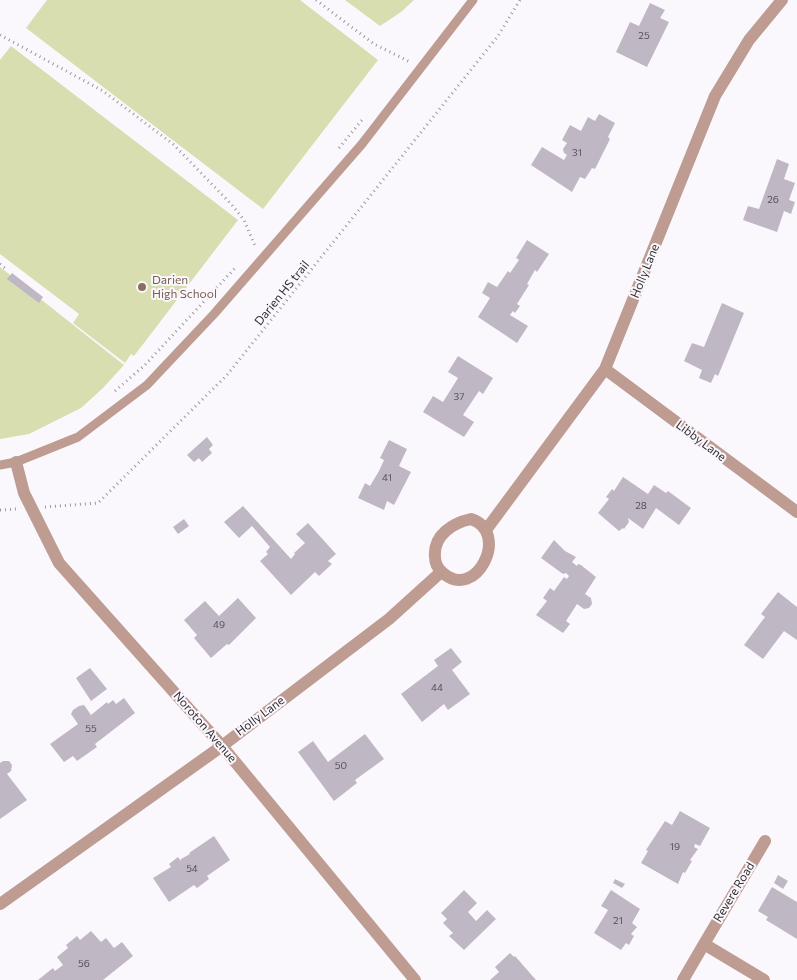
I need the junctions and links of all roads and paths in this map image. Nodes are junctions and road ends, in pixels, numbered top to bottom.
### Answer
1 (316, 0) edge
2 (473, 0) edge
3 (520, 0) edge
4 (782, 0) edge
5 (0, 35) edge
6 (416, 54) dead end
7 (410, 62) junction
8 (403, 70) dead end
9 (366, 116) dead end
10 (334, 154) dead end
11 (261, 239) dead end
12 (255, 246) junction
13 (248, 253) dead end
14 (0, 264) edge
15 (236, 267) dead end
16 (7, 270) dead end
17 (605, 369) junction
18 (112, 394) dead end
19 (16, 462) junction
20 (0, 465) edge
21 (31, 508) junction
22 (0, 510) edge
23 (797, 512) edge
24 (486, 530) junction
25 (441, 572) junction
26 (222, 746) junction
27 (765, 841) dead end
28 (0, 904) edge
29 (704, 944) junction
30 (415, 980) edge
31 (682, 980) edge
32 (764, 980) edge

1 - 7 path
2 - 19 lane
3 - 21 path, Darien HS trail
4 - 17 street, Holly Lane
5 - 12 path
6 - 7 path
7 - 8 path
9 - 10 path
11 - 12 path
12 - 13 path
14 - 16 path
15 - 18 path
17 - 23 street, Libby Lane
17 - 24 street, Holly Lane
19 - 20 lane
19 - 21 street, Noroton Avenue
21 - 22 path, Darien HS trail
21 - 26 street, Noroton Avenue
24 - 25 street
24 - 25 street
25 - 26 street, Holly Lane
26 - 28 street, Holly Lane
26 - 30 street, Noroton Avenue
27 - 29 street, Revere Road
29 - 31 street, Revere Road
29 - 32 street

